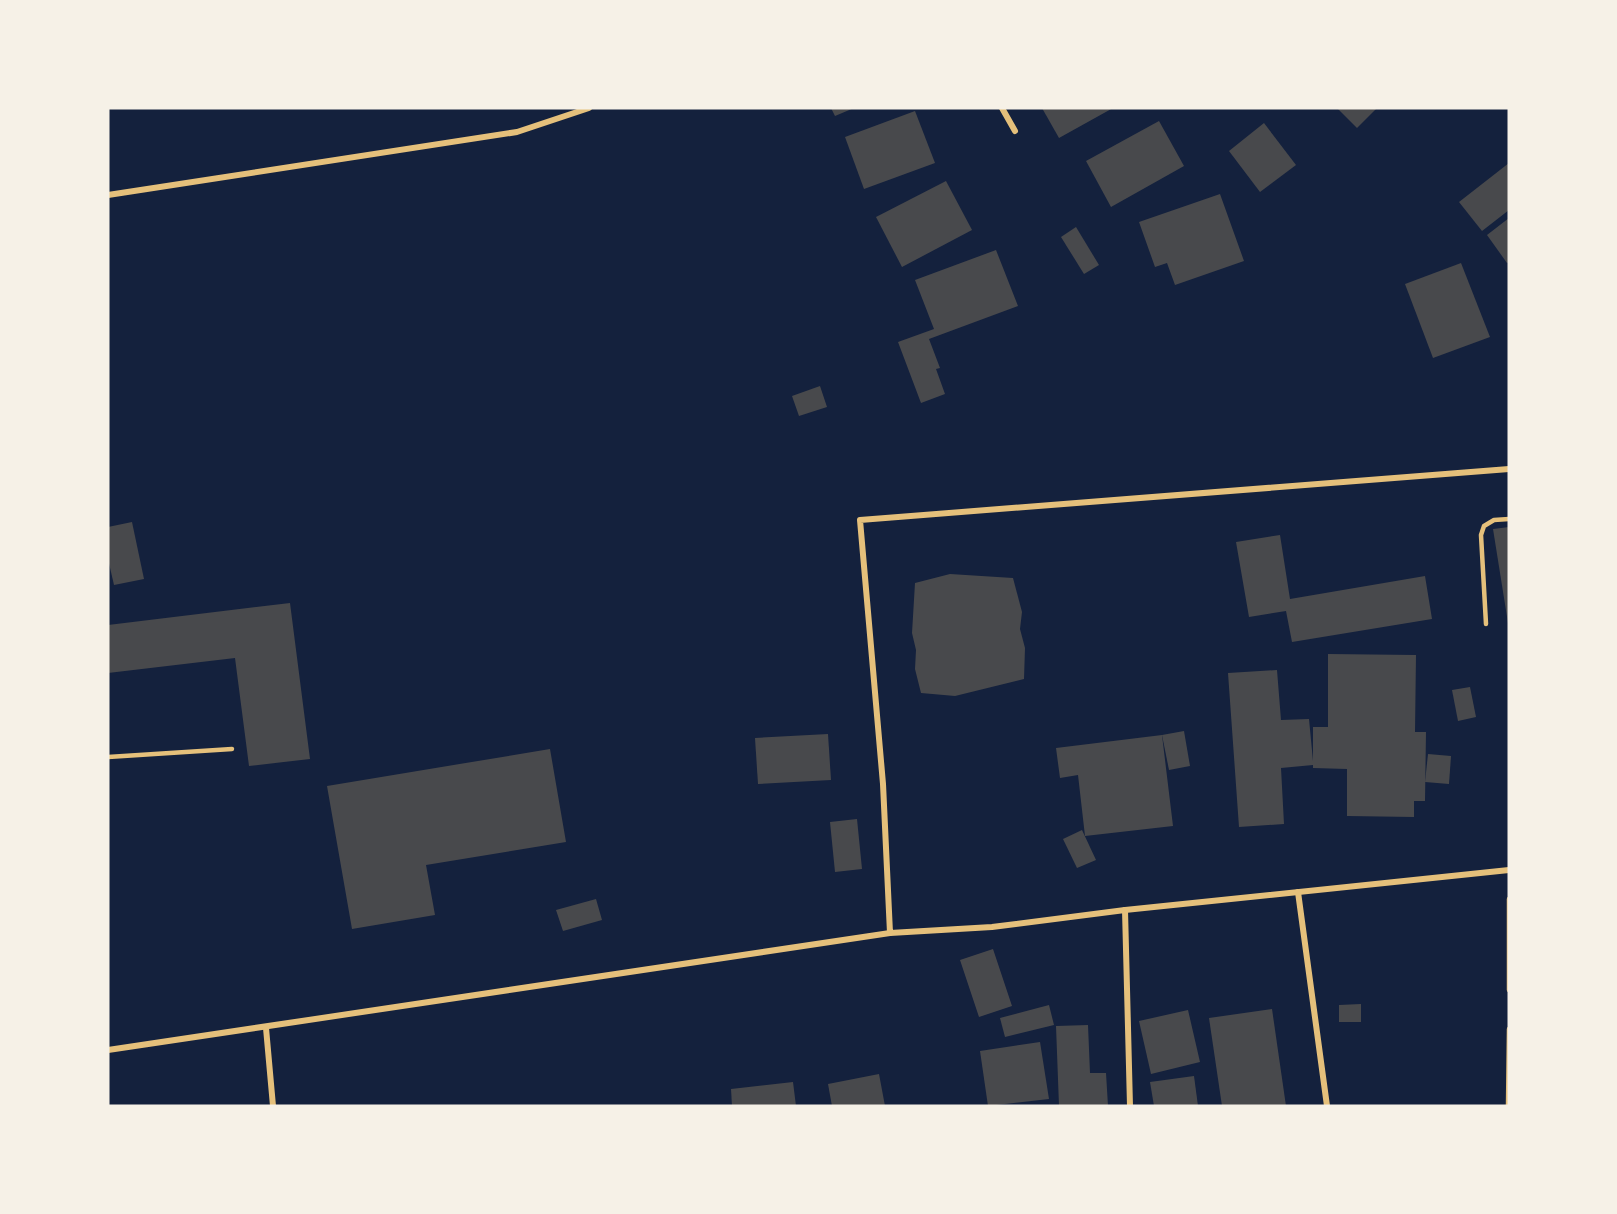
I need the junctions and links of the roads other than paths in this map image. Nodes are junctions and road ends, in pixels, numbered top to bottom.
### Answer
1 (567, 108) edge
2 (589, 108) edge
3 (1002, 108) edge
4 (569, 117) junction
5 (1015, 131) dead end
6 (108, 195) edge
7 (1509, 469) edge
8 (1509, 519) edge
9 (1486, 624) dead end
10 (232, 749) dead end
11 (108, 757) edge
12 (1509, 870) edge
13 (1298, 892) junction
14 (1509, 899) edge
15 (1125, 910) junction
16 (890, 933) junction
17 (1509, 990) edge
18 (266, 1028) junction
19 (1509, 1029) edge
20 (108, 1050) edge
21 (273, 1106) edge
22 (1130, 1106) edge
23 (1327, 1106) edge
24 (1508, 1106) edge

1 - 4 street
2 - 4 street
3 - 5 street
4 - 6 street
7 - 16 street
8 - 9 lane
10 - 11 lane
12 - 13 street
13 - 15 street
13 - 23 street
14 - 17 lane
15 - 16 street
15 - 22 street
16 - 18 street
18 - 20 street
18 - 21 street
19 - 24 lane

